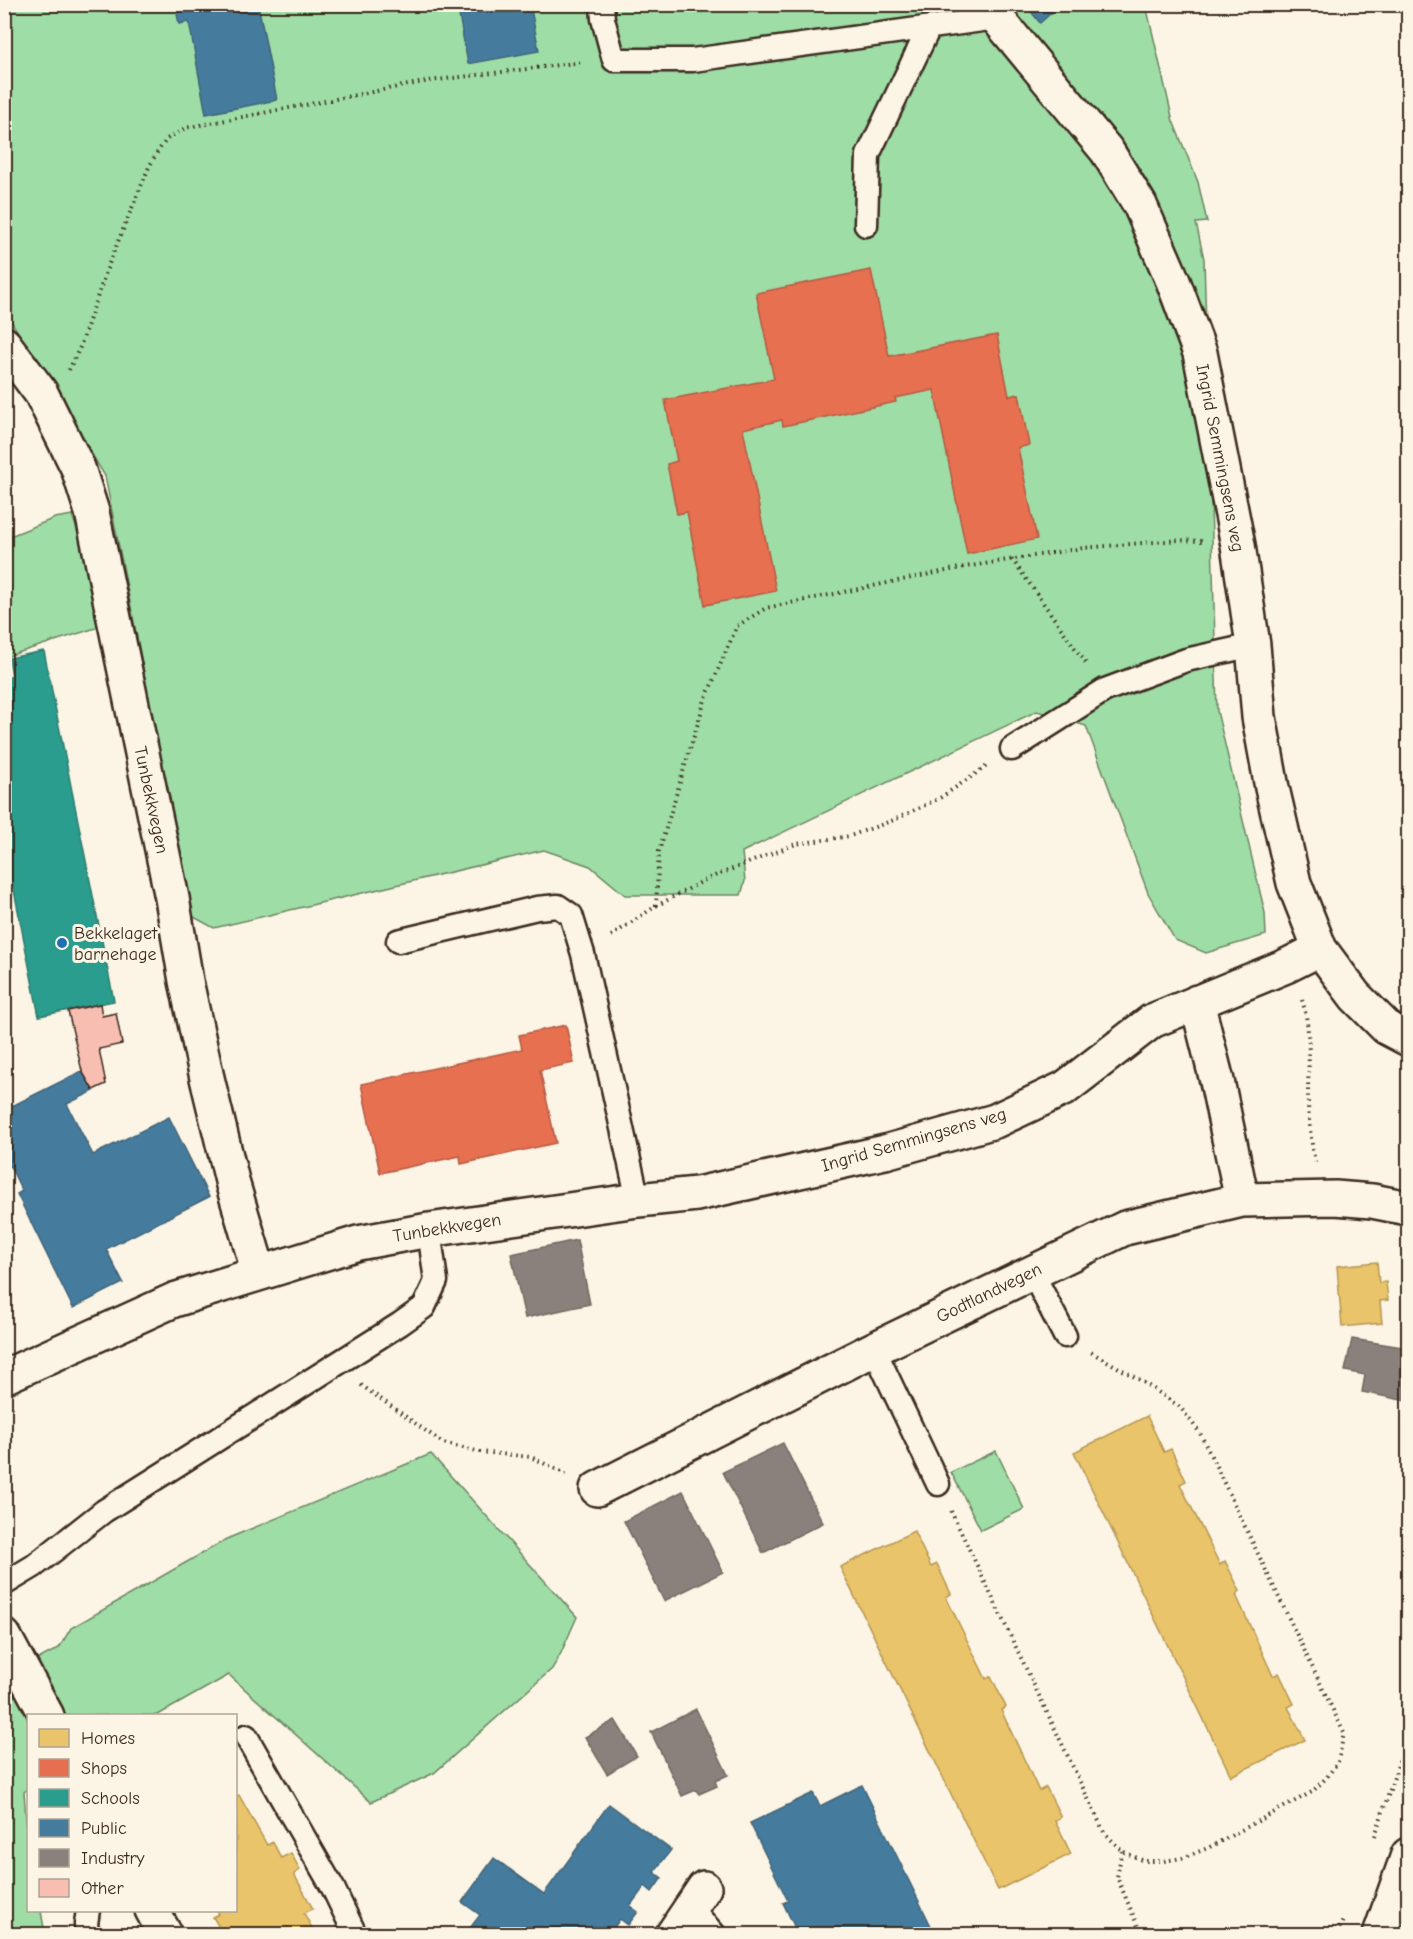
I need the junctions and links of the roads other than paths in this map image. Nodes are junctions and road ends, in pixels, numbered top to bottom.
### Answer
1 (602, 4) edge
2 (997, 18) joint
3 (929, 28) junction
4 (866, 225) dead end
5 (4, 344) edge
6 (1253, 645) junction
7 (1012, 749) road end
8 (398, 941) dead end
9 (1320, 949) junction
10 (1197, 1002) junction
11 (1408, 1039) edge
12 (638, 1200) junction
13 (1242, 1200) junction
14 (1408, 1208) edge
15 (429, 1230) junction
16 (1032, 1272) junction
17 (259, 1273) junction
18 (1065, 1336) road end
19 (874, 1349) junction
20 (4, 1377) edge
21 (938, 1484) road end
22 (597, 1489) road end
23 (4, 1584) edge
24 (4, 1636) edge
25 (46, 1714) edge
26 (246, 1736) dead end
27 (1408, 1855) edge
28 (689, 1910) edge
29 (88, 1912) edge
30 (153, 1912) edge
31 (88, 1935) edge
32 (165, 1935) edge
33 (355, 1935) edge
34 (714, 1935) edge
35 (1380, 1935) edge

1 - 3 lane
2 - 3 lane
2 - 6 street, Ingrid Semmingsens veg
3 - 4 lane
5 - 17 street, Tunbekkvegen
6 - 7 lane
6 - 9 street, Ingrid Semmingsens veg
8 - 12 lane
9 - 10 street, Ingrid Semmingsens veg
9 - 11 street, Ingrid Semmingsens veg
10 - 12 street, Ingrid Semmingsens veg
10 - 13 street
12 - 15 street, Tunbekkvegen
13 - 14 street, Godtlandvegen
13 - 16 street, Godtlandvegen
15 - 17 street, Tunbekkvegen
15 - 23 lane
16 - 18 lane
16 - 19 street, Godtlandvegen
17 - 20 street, Tunbekkvegen
19 - 21 lane
19 - 22 street, Godtlandvegen
24 - 25 street
26 - 33 lane
27 - 35 street
28 - 34 lane
29 - 31 lane
30 - 32 street

